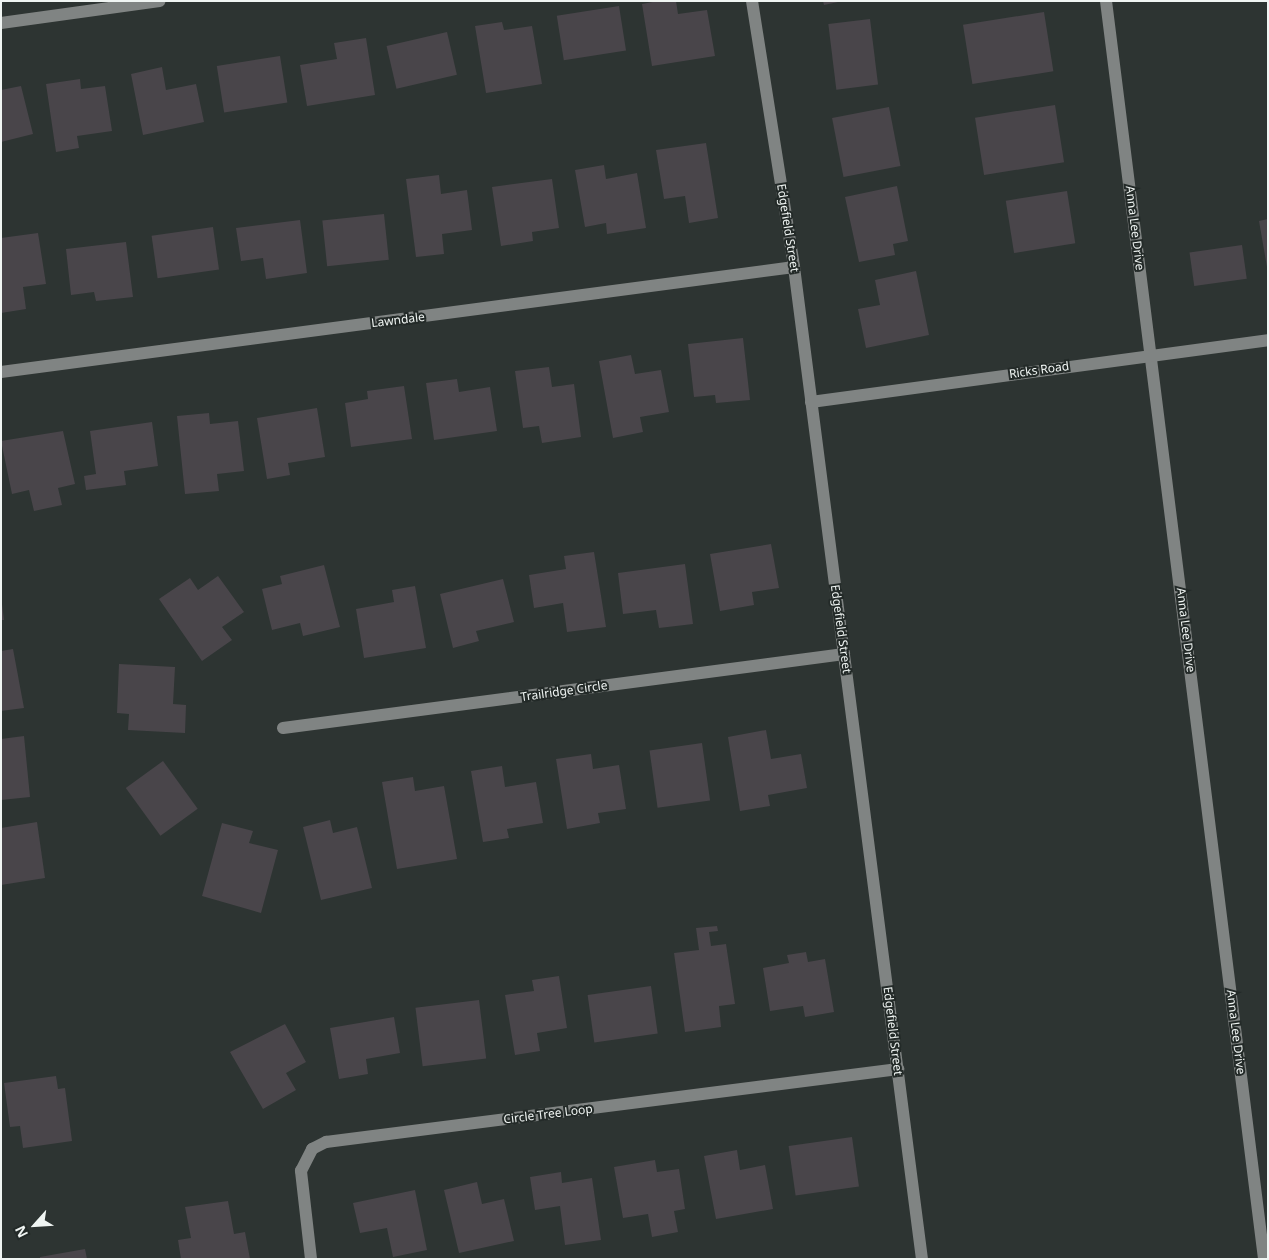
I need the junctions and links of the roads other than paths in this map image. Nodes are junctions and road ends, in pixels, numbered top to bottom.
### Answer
1 (159, 1) edge
2 (752, 1) edge
3 (1106, 1) edge
4 (1, 23) edge
5 (794, 268) junction
6 (1268, 340) edge
7 (1151, 354) junction
8 (1, 372) edge
9 (811, 402) junction
10 (844, 654) junction
11 (283, 728) dead end
12 (898, 1069) junction
13 (311, 1259) edge
14 (922, 1259) edge
15 (1264, 1259) edge

1 - 4 street
2 - 5 street, Edgefield Street
3 - 7 street, Anna Lee Drive
5 - 8 street, Lawndale
5 - 9 street, Edgefield Street
6 - 7 street, Ricks Road
7 - 9 street, Ricks Road
7 - 15 street, Anna Lee Drive
9 - 10 street, Edgefield Street
10 - 11 street, Trailridge Circle
10 - 12 street, Edgefield Street
12 - 13 street, Circle Tree Loop
12 - 14 street, Edgefield Street

